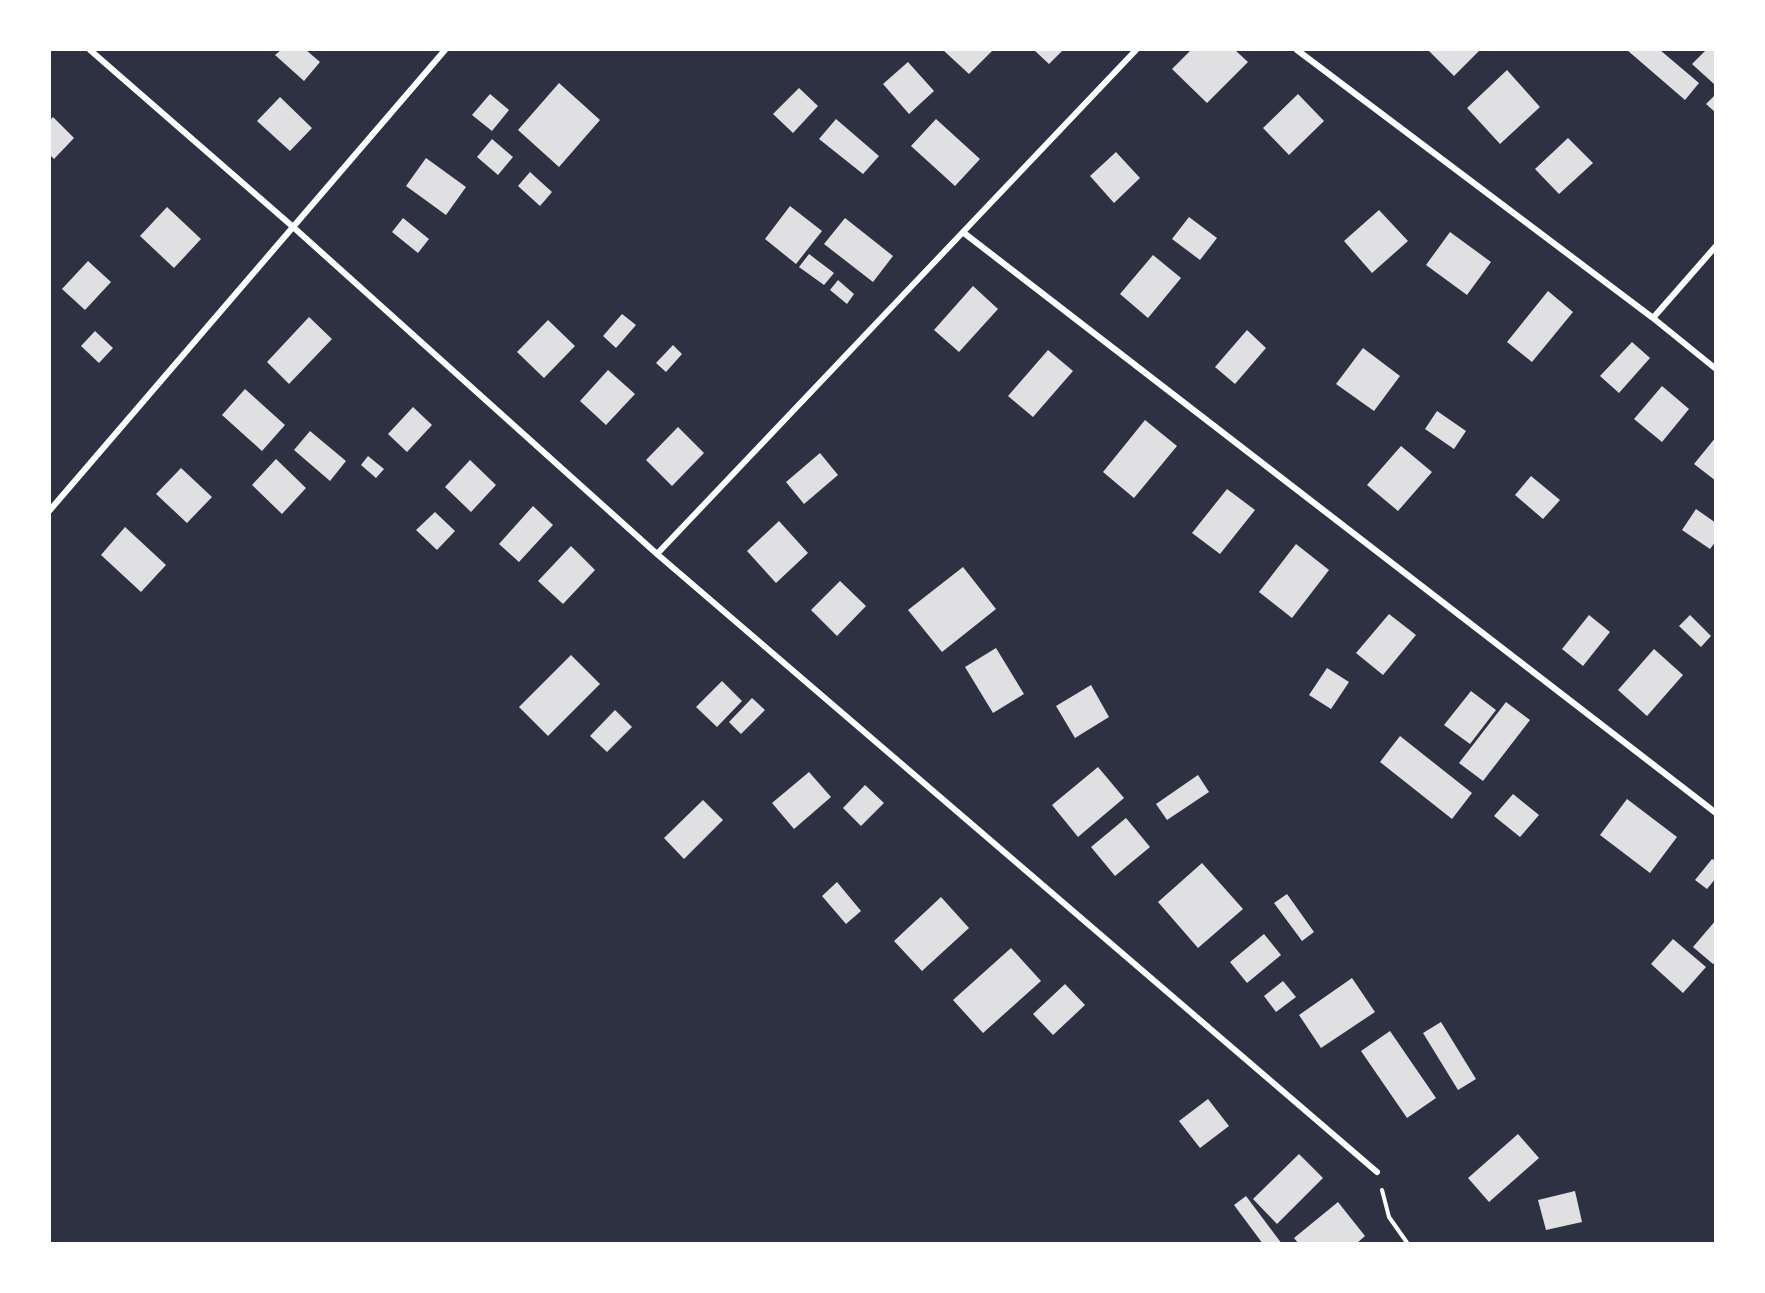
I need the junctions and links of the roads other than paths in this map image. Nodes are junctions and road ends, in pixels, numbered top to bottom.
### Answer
1 (90, 50) edge
2 (446, 50) edge
3 (1136, 50) edge
4 (1297, 50) edge
5 (291, 226) junction
6 (964, 233) junction
7 (1716, 246) edge
8 (1653, 318) junction
9 (1716, 369) edge
10 (50, 510) edge
11 (657, 554) junction
12 (1716, 813) edge
13 (1377, 1172) road end

1 - 5 street
2 - 5 street
3 - 6 street
4 - 8 street
5 - 10 street
5 - 11 street
6 - 11 street
6 - 12 street
7 - 8 street
8 - 9 street
11 - 13 street

